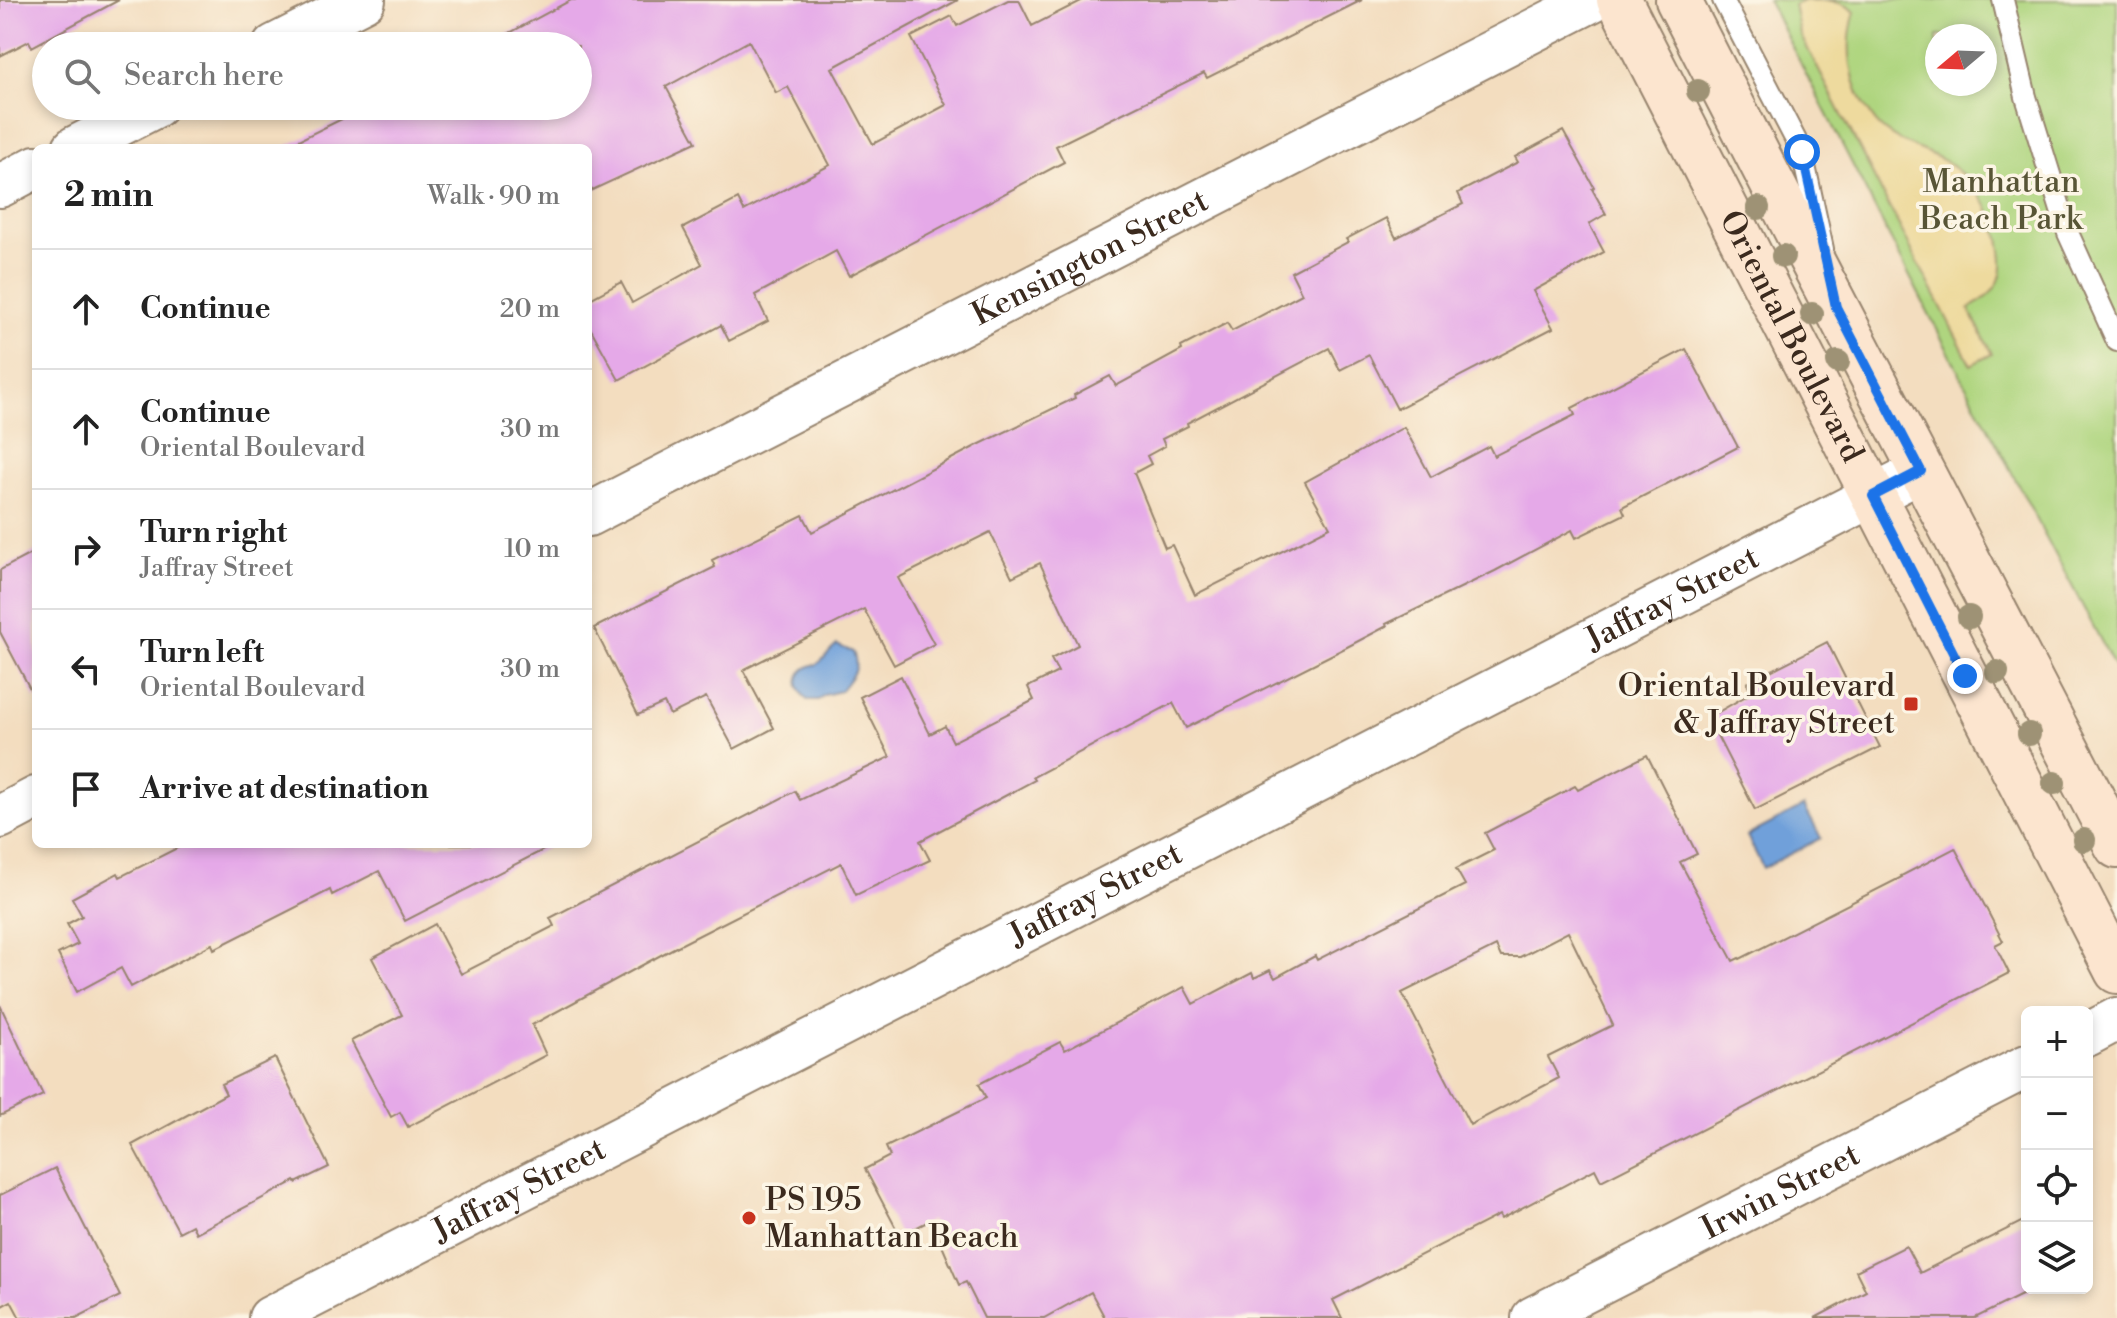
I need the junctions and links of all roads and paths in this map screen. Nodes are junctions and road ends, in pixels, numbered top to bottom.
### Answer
1 (364, 0) edge
2 (1593, 0) edge
3 (1619, 0) edge
4 (1678, 0) edge
5 (1723, 0) edge
6 (2003, 0) edge
7 (301, 32) edge
8 (129, 120) edge
9 (82, 144) edge
10 (32, 169) edge
11 (0, 186) edge
12 (1836, 307) junction
13 (2117, 341) edge
14 (1921, 471) junction
15 (1873, 496) junction
16 (592, 513) edge
17 (32, 800) edge
18 (0, 817) edge
19 (2117, 846) edge
20 (2117, 971) edge
21 (2117, 1019) edge
22 (2093, 1032) edge
23 (2021, 1069) edge
24 (270, 1318) edge
25 (1533, 1318) edge

1 - 7 street
2 - 16 street, Kensington Street
3 - 15 street, Oriental Boulevard
4 - 12 street, Oriental Boulevard
5 - 12 lane
6 - 13 lane
8 - 9 street
10 - 11 street
12 - 14 street, Oriental Boulevard
14 - 15 street, Jaffray Street
14 - 19 street, Oriental Boulevard
15 - 20 street, Oriental Boulevard
15 - 24 street, Jaffray Street
17 - 18 street
21 - 22 street
23 - 25 street, Irwin Street

